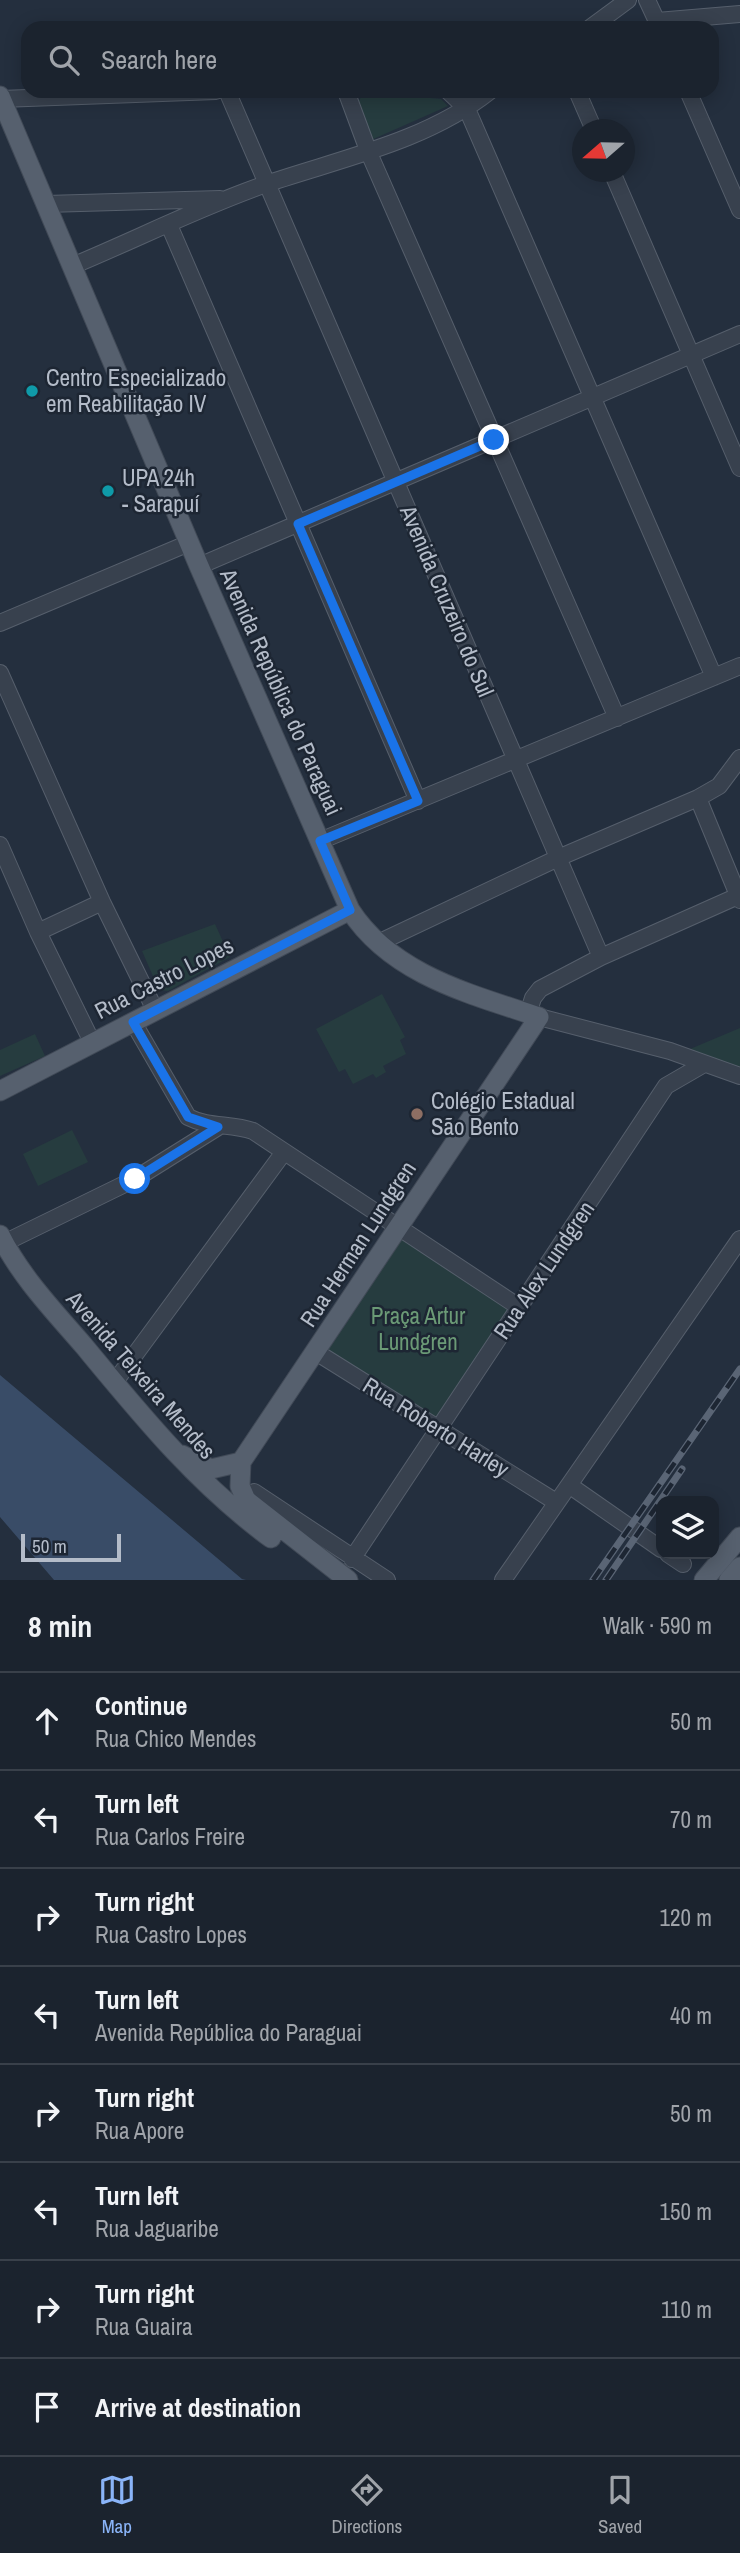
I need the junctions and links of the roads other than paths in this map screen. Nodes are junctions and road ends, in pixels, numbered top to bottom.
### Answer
1 (628, 0) edge
2 (646, 0) edge
3 (740, 14) edge
4 (600, 21) edge
5 (657, 21) edge
6 (683, 21) edge
7 (21, 97) edge
8 (1, 98) edge
9 (230, 98) edge
10 (349, 98) edge
11 (455, 98) edge
12 (481, 98) edge
13 (580, 98) edge
14 (691, 98) edge
15 (467, 109) junction
16 (589, 119) edge
17 (369, 153) junction
18 (616, 182) edge
19 (267, 184) junction
20 (229, 199) junction
21 (46, 204) junction
22 (740, 210) edge
23 (169, 225) junction
24 (72, 266) junction
25 (740, 334) edge
26 (691, 355) junction
27 (594, 397) junction
28 (494, 440) junction
29 (740, 468) edge
30 (396, 482) junction
31 (298, 524) junction
32 (189, 543) junction
33 (199, 566) junction
34 (0, 622) edge
35 (740, 666) edge
36 (0, 673) edge
37 (714, 677) junction
38 (617, 718) junction
39 (740, 758) edge
40 (516, 760) junction
41 (698, 797) junction
42 (418, 801) junction
43 (320, 841) junction
44 (0, 845) edge
45 (558, 858) junction
46 (739, 898) edge
47 (102, 901) junction
48 (350, 910) junction
49 (38, 932) junction
50 (378, 943) junction
51 (601, 957) junction
52 (155, 1010) junction
53 (534, 1015) junction
54 (133, 1022) junction
55 (92, 1042) junction
56 (665, 1051) junction
57 (704, 1064) junction
58 (740, 1076) edge
59 (666, 1086) junction
60 (0, 1091) edge
61 (218, 1127) junction
62 (284, 1152) junction
63 (399, 1225) junction
64 (2, 1239) edge
65 (740, 1239) edge
66 (519, 1307) junction
67 (316, 1352) junction
68 (114, 1383) junction
69 (438, 1427) junction
70 (172, 1450) junction
71 (241, 1462) junction
72 (569, 1485) junction
73 (254, 1492) dead end
74 (556, 1502) junction
75 (266, 1526) junction
76 (740, 1537) edge
77 (656, 1546) edge
78 (352, 1559) junction
79 (676, 1559) edge
80 (683, 1564) dead end
81 (740, 1567) edge
82 (328, 1580) edge
83 (348, 1580) edge
84 (387, 1580) edge
85 (503, 1580) edge
86 (704, 1580) edge
87 (729, 1580) edge

1 - 4 street
2 - 5 street
3 - 6 street
7 - 8 street
8 - 21 main road, Avenida República do Paraguai
9 - 19 street, Avenida Cruzeiro do Sul
10 - 17 street
11 - 15 street
12 - 15 street
13 - 16 street
14 - 22 street
15 - 17 street
15 - 27 street
17 - 19 street
17 - 28 street
18 - 26 street
19 - 20 street
19 - 30 street, Avenida Cruzeiro do Sul
20 - 21 street
20 - 23 street
21 - 24 main road, Avenida República do Paraguai
23 - 24 street
23 - 31 street
24 - 32 main road, Avenida República do Paraguai
25 - 26 street
26 - 27 street
26 - 29 street
27 - 28 street
27 - 37 street
28 - 30 street
28 - 38 street
30 - 31 street
30 - 40 street, Avenida Cruzeiro do Sul
31 - 33 street
31 - 42 street
32 - 33 main road, Avenida República do Paraguai
32 - 34 street
33 - 43 main road, Avenida República do Paraguai
35 - 37 street
36 - 47 street
37 - 38 street
38 - 40 street
39 - 41 street
40 - 42 street
40 - 45 street, Avenida Cruzeiro do Sul
41 - 45 street
41 - 46 street
42 - 43 street
43 - 48 main road, Avenida República do Paraguai
44 - 49 street
45 - 50 street
45 - 51 street, Avenida Cruzeiro do Sul
46 - 51 street
47 - 49 street
47 - 52 street
48 - 50 main road, Avenida República do Paraguai
48 - 52 main road, Rua Castro Lopes
49 - 55 street
50 - 53 main road, Avenida República do Paraguai
51 - 53 street
52 - 54 main road, Rua Castro Lopes
53 - 56 street, Avenida República do Paraguai
53 - 63 main road, Rua Herman Lundgren
54 - 55 main road, Rua Castro Lopes
54 - 61 street
55 - 60 main road, Rua Castro Lopes
56 - 57 street, Avenida República do Paraguai
56 - 59 street
57 - 58 street, Avenida República do Paraguai
57 - 59 street, Rua Alex Lundgren
59 - 66 street, Rua Alex Lundgren
61 - 62 street
61 - 64 street
62 - 63 street
62 - 68 street
63 - 66 street
63 - 67 main road, Rua Herman Lundgren
64 - 68 main road, Avenida Teixeira Mendes
65 - 72 street
66 - 69 street, Rua Alex Lundgren
67 - 69 street, Rua Roberto Harley
67 - 71 main road, Rua Herman Lundgren
68 - 70 main road, Avenida Teixeira Mendes
69 - 74 street, Rua Roberto Harley
69 - 78 street, Rua Alex Lundgren
70 - 71 main road
70 - 75 main road, Avenida Teixeira Mendes
71 - 75 main road
72 - 74 street
72 - 77 street
73 - 78 street
74 - 85 street
75 - 82 main road
75 - 83 main road
76 - 86 main road
78 - 84 street
79 - 80 street
81 - 87 main road

